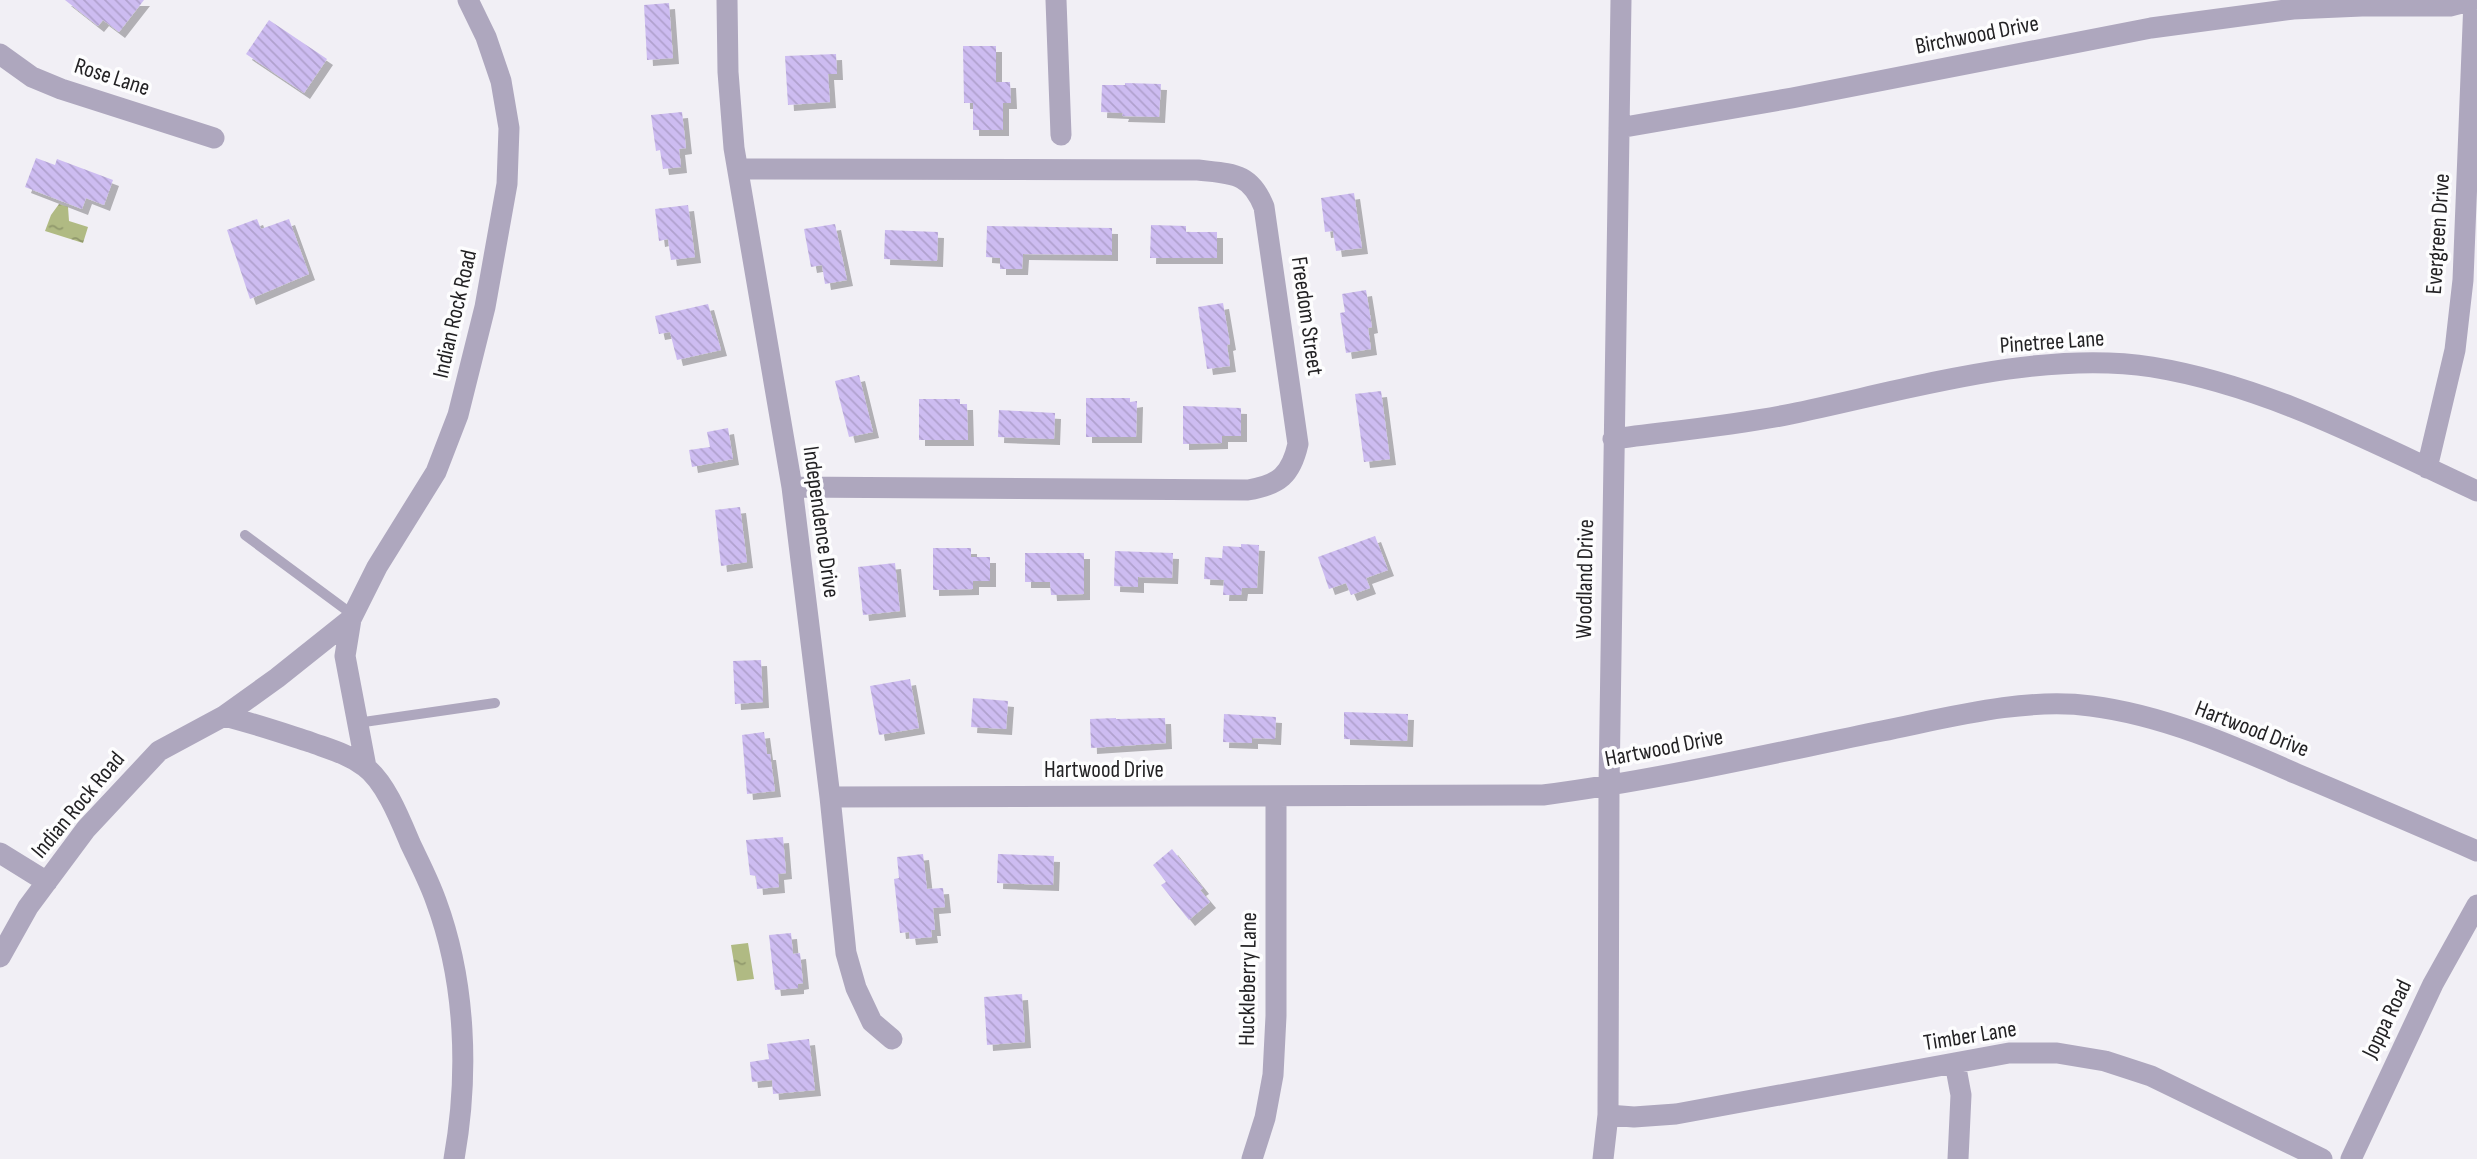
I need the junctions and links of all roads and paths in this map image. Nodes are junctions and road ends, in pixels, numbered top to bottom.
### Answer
1 (468, 0) edge
2 (727, 0) edge
3 (1056, 0) edge
4 (1621, 0) edge
5 (2474, 0) edge
6 (0, 54) edge
7 (1619, 128) junction
8 (1061, 135) dead end
9 (214, 138) dead end
10 (738, 169) junction
11 (1613, 439) junction
12 (2427, 468) junction
13 (792, 487) junction
14 (2477, 491) edge
15 (245, 535) dead end
16 (352, 617) junction
17 (495, 703) dead end
18 (224, 716) junction
19 (357, 723) junction
20 (366, 766) junction
21 (1609, 786) junction
22 (830, 796) junction
23 (1276, 796) junction
24 (2477, 851) edge
25 (0, 853) edge
26 (47, 882) junction
27 (2477, 905) edge
28 (0, 957) edge
29 (892, 1039) dead end
30 (1955, 1063) junction
31 (1608, 1115) junction
32 (454, 1159) edge
33 (1252, 1159) edge
34 (1603, 1159) edge
35 (1958, 1159) edge
36 (2322, 1159) edge
37 (2351, 1159) edge

1 - 16 street, Indian Rock Road
2 - 10 street, Independence Drive
3 - 8 street
4 - 7 street, Woodland Drive
5 - 7 street, Birchwood Drive
5 - 12 street, Evergreen Drive
6 - 9 street, Rose Lane
7 - 11 street, Woodland Drive
10 - 13 street, Independence Drive
10 - 13 street, Freedom Street
11 - 12 street, Pinetree Lane
11 - 21 street, Woodland Drive
12 - 14 street, Pinetree Lane
13 - 22 street, Independence Drive
15 - 16 lane
16 - 18 street, Indian Rock Road
16 - 19 street, Indian Rock Road
17 - 19 lane
18 - 20 street, Indian Rock Road
18 - 26 street, Indian Rock Road
19 - 20 street, Indian Rock Road
20 - 32 street, Indian Rock Road
21 - 23 street, Hartwood Drive
21 - 24 street, Hartwood Drive
21 - 31 street, Woodland Drive
22 - 23 street, Hartwood Drive
22 - 29 street, Independence Drive
23 - 33 street, Huckleberry Lane
25 - 26 street
26 - 28 street, Indian Rock Road
27 - 37 street, Joppa Road
30 - 31 street, Timber Lane
30 - 35 street
30 - 36 street, Timber Lane
31 - 34 street, Woodland Drive

